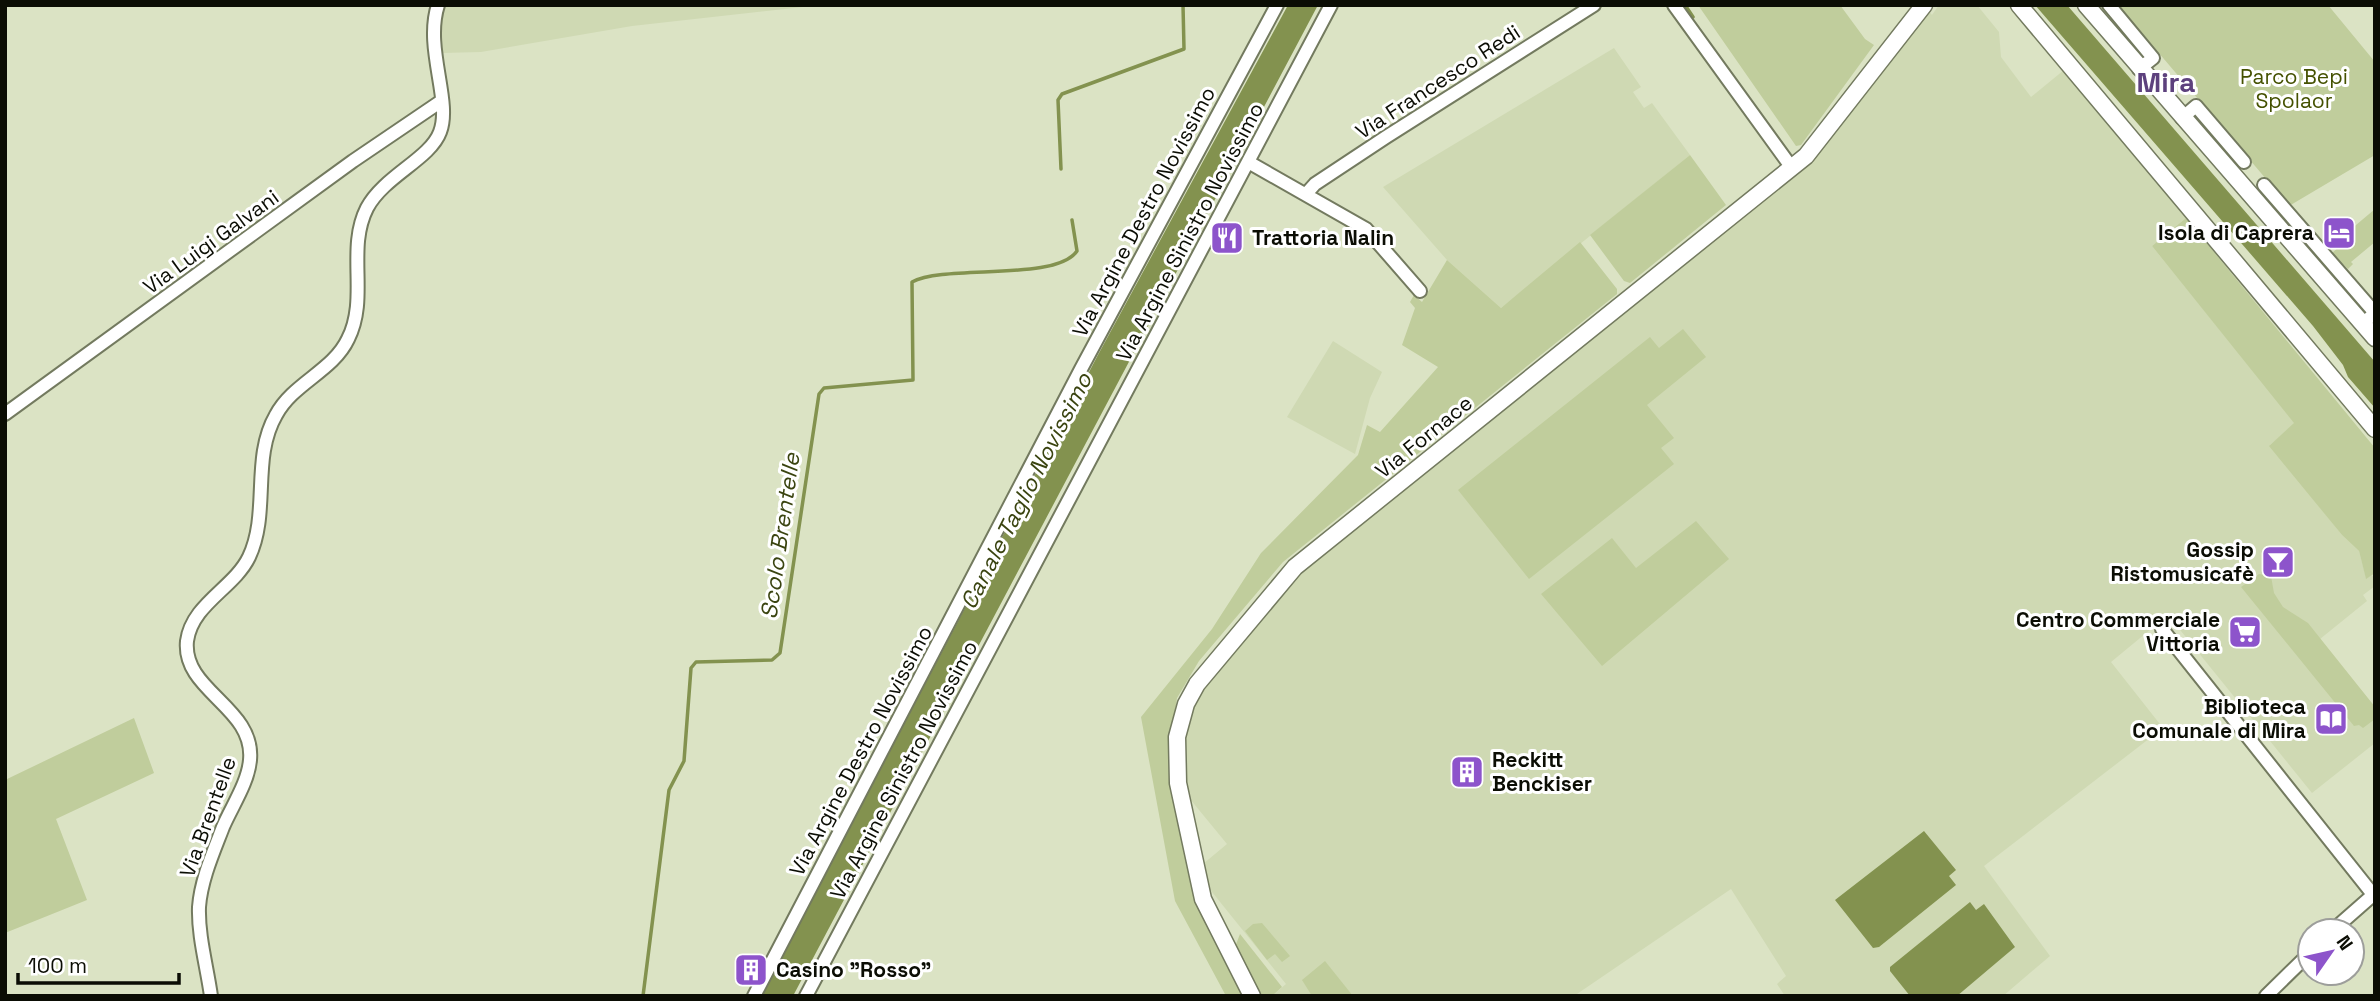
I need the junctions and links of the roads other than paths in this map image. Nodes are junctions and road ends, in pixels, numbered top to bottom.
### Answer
1 (438, 5) edge
2 (1277, 5) edge
3 (1331, 5) edge
4 (1594, 5) edge
5 (1674, 5) edge
6 (1924, 5) edge
7 (2019, 5) edge
8 (2086, 5) edge
9 (2109, 5) edge
10 (1575, 10) edge
11 (2139, 69) junction
12 (440, 102) junction
13 (2182, 118) junction
14 (2244, 162) dead end
15 (1250, 163) junction
16 (1792, 168) junction
17 (2264, 185) dead end
18 (1306, 194) junction
19 (2297, 237) junction
20 (1420, 291) dead end
21 (2375, 338) edge
22 (5, 414) edge
23 (2375, 429) edge
24 (2162, 629) dead end
25 (2374, 896) edge
26 (2349, 917) edge
27 (2296, 967) edge
28 (211, 996) edge
29 (754, 996) edge
30 (806, 996) edge
31 (1252, 996) edge
32 (2266, 996) edge

1 - 12 street, Via Brentelle
2 - 29 street, Via Argine Destro Novissimo
3 - 15 street, Via Argine Sinistro Novissimo
4 - 10 street, Via Francesco Redi
5 - 16 street
6 - 16 street, Via Fornace
7 - 23 street
8 - 11 street
9 - 11 street
10 - 18 street, Via Francesco Redi
11 - 13 street
12 - 22 street, Via Luigi Galvani
12 - 28 street, Via Brentelle
13 - 14 street
13 - 19 street
15 - 18 street
15 - 30 street, Via Argine Sinistro Novissimo
16 - 31 street, Via Fornace
17 - 19 street
18 - 20 street
19 - 21 street
24 - 25 street
25 - 26 street
27 - 32 street

